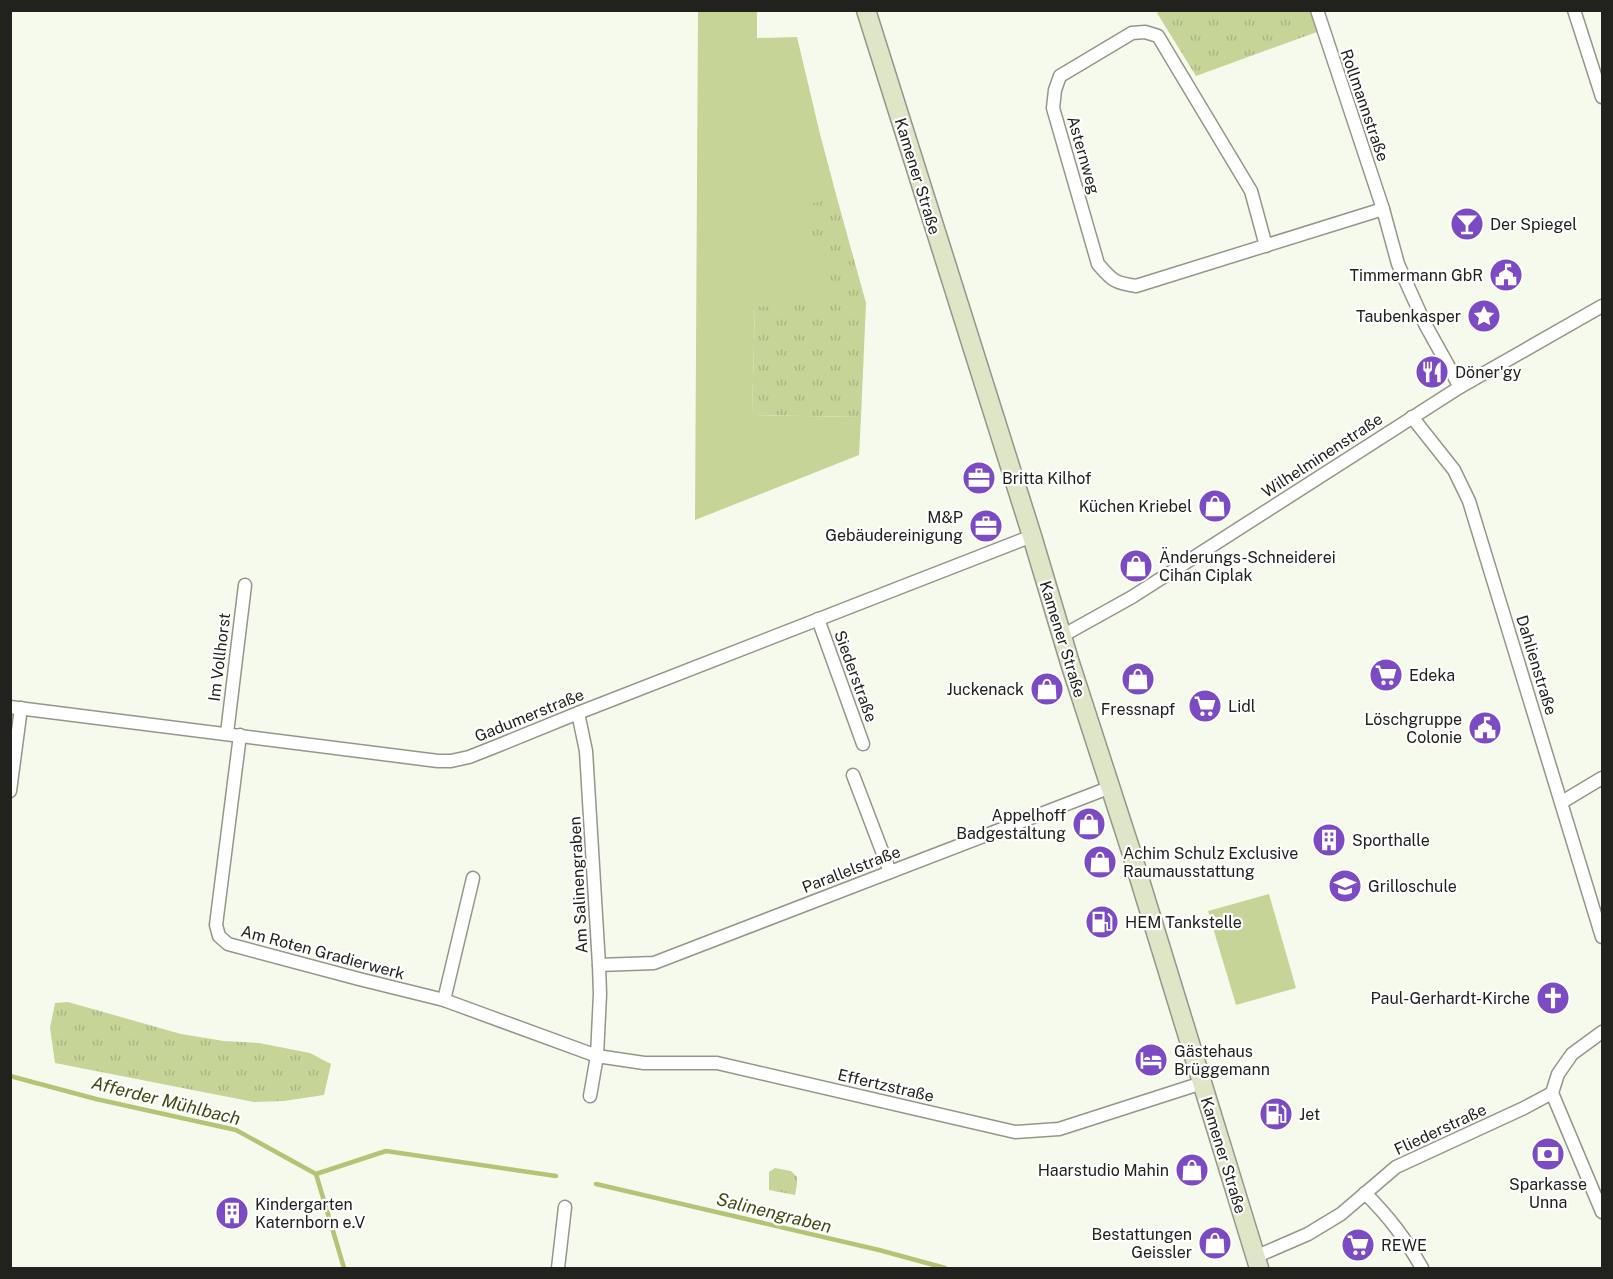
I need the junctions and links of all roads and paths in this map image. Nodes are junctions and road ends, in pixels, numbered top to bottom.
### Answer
1 (866, 10) edge
2 (1317, 10) edge
3 (1574, 10) edge
4 (1602, 97) edge
5 (1383, 209) junction
6 (1266, 246) junction
7 (1602, 306) edge
8 (1460, 387) junction
9 (1412, 417) junction
10 (1032, 536) junction
11 (245, 585) dead end
12 (818, 619) junction
13 (1062, 636) junction
14 (16, 708) edge
15 (578, 713) junction
16 (226, 734) junction
17 (240, 735) junction
18 (863, 744) dead end
19 (853, 775) dead end
20 (1602, 778) edge
21 (1111, 787) junction
22 (10, 790) edge
23 (1563, 802) junction
24 (890, 872) junction
25 (473, 878) dead end
26 (1602, 937) edge
27 (599, 965) junction
28 (444, 1000) junction
29 (1602, 1032) edge
30 (597, 1056) junction
31 (1202, 1083) junction
32 (1552, 1093) junction
33 (591, 1096) dead end
34 (1365, 1193) junction
35 (565, 1207) dead end
36 (1602, 1212) edge
37 (1257, 1263) edge
38 (558, 1269) edge
39 (1422, 1269) edge

1 - 10 main road, Kamener Straße
2 - 5 street, Rollmannstraße
3 - 4 street
5 - 6 street, Asternweg
5 - 8 street, Rollmannstraße
6 - 6 street, Asternweg
7 - 8 street, Wilhelminenstraße
8 - 9 street, Wilhelminenstraße
9 - 13 street, Wilhelminenstraße
9 - 23 street, Dahlienstraße
10 - 12 street, Gadumerstraße
10 - 13 main road, Kamener Straße
11 - 16 street, Im Vollhorst
12 - 15 street, Gadumerstraße
12 - 18 street, Siederstraße
13 - 21 main road, Kamener Straße
14 - 16 street, Gadumerstraße
14 - 22 street
15 - 17 street, Gadumerstraße
15 - 27 street, Am Salinengraben
16 - 17 street, Gadumerstraße
17 - 28 street, Am Roten Gradierwerk
19 - 24 street
20 - 23 street
21 - 24 street, Parallelstraße
21 - 31 main road, Kamener Straße
23 - 26 street, Dahlienstraße
24 - 27 street, Parallelstraße
25 - 28 street
27 - 30 street, Am Salinengraben
28 - 30 street, Am Roten Gradierwerk
29 - 32 street
30 - 31 street, Effertzstraße
30 - 33 street
31 - 37 main road, Kamener Straße
32 - 34 street, Fliederstraße
32 - 36 street
34 - 37 street, Fliederstraße
34 - 39 street
35 - 38 street

